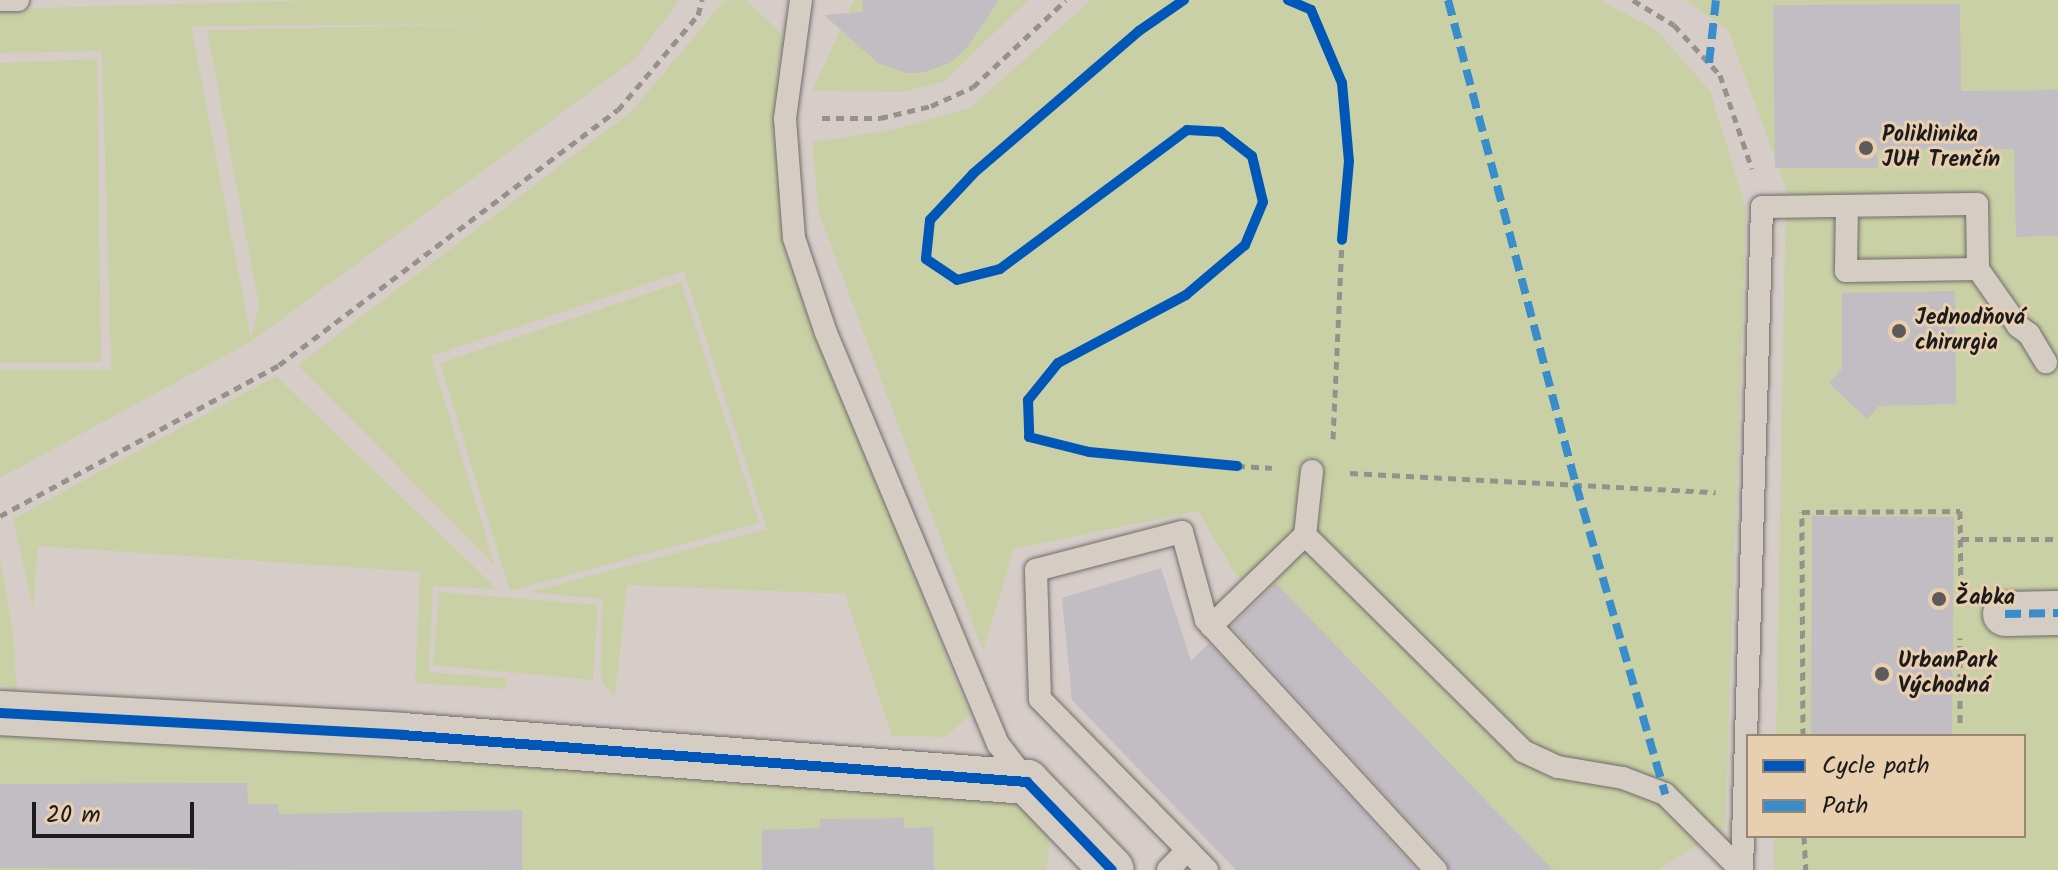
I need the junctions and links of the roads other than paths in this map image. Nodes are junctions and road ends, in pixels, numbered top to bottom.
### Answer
1 (0, 0) edge
2 (18, 0) edge
3 (801, 0) edge
4 (1847, 206) junction
5 (1978, 269) junction
6 (2046, 362) dead end
7 (1322, 471) road end
8 (1305, 535) junction
9 (2058, 613) edge
10 (2005, 614) dead end
11 (1211, 626) junction
12 (0, 713) edge
13 (1027, 782) junction
14 (1187, 850) junction
15 (1112, 870) edge
16 (1168, 870) edge
17 (1207, 870) edge
18 (1436, 870) edge
19 (1742, 870) edge

1 - 2 lane
3 - 13 lane
4 - 5 lane
4 - 5 lane
4 - 19 lane
5 - 6 lane
7 - 8 lane
8 - 11 lane
8 - 19 lane
9 - 10 street
11 - 14 lane
11 - 18 lane
12 - 13 street
13 - 15 street
14 - 16 lane
14 - 17 lane

